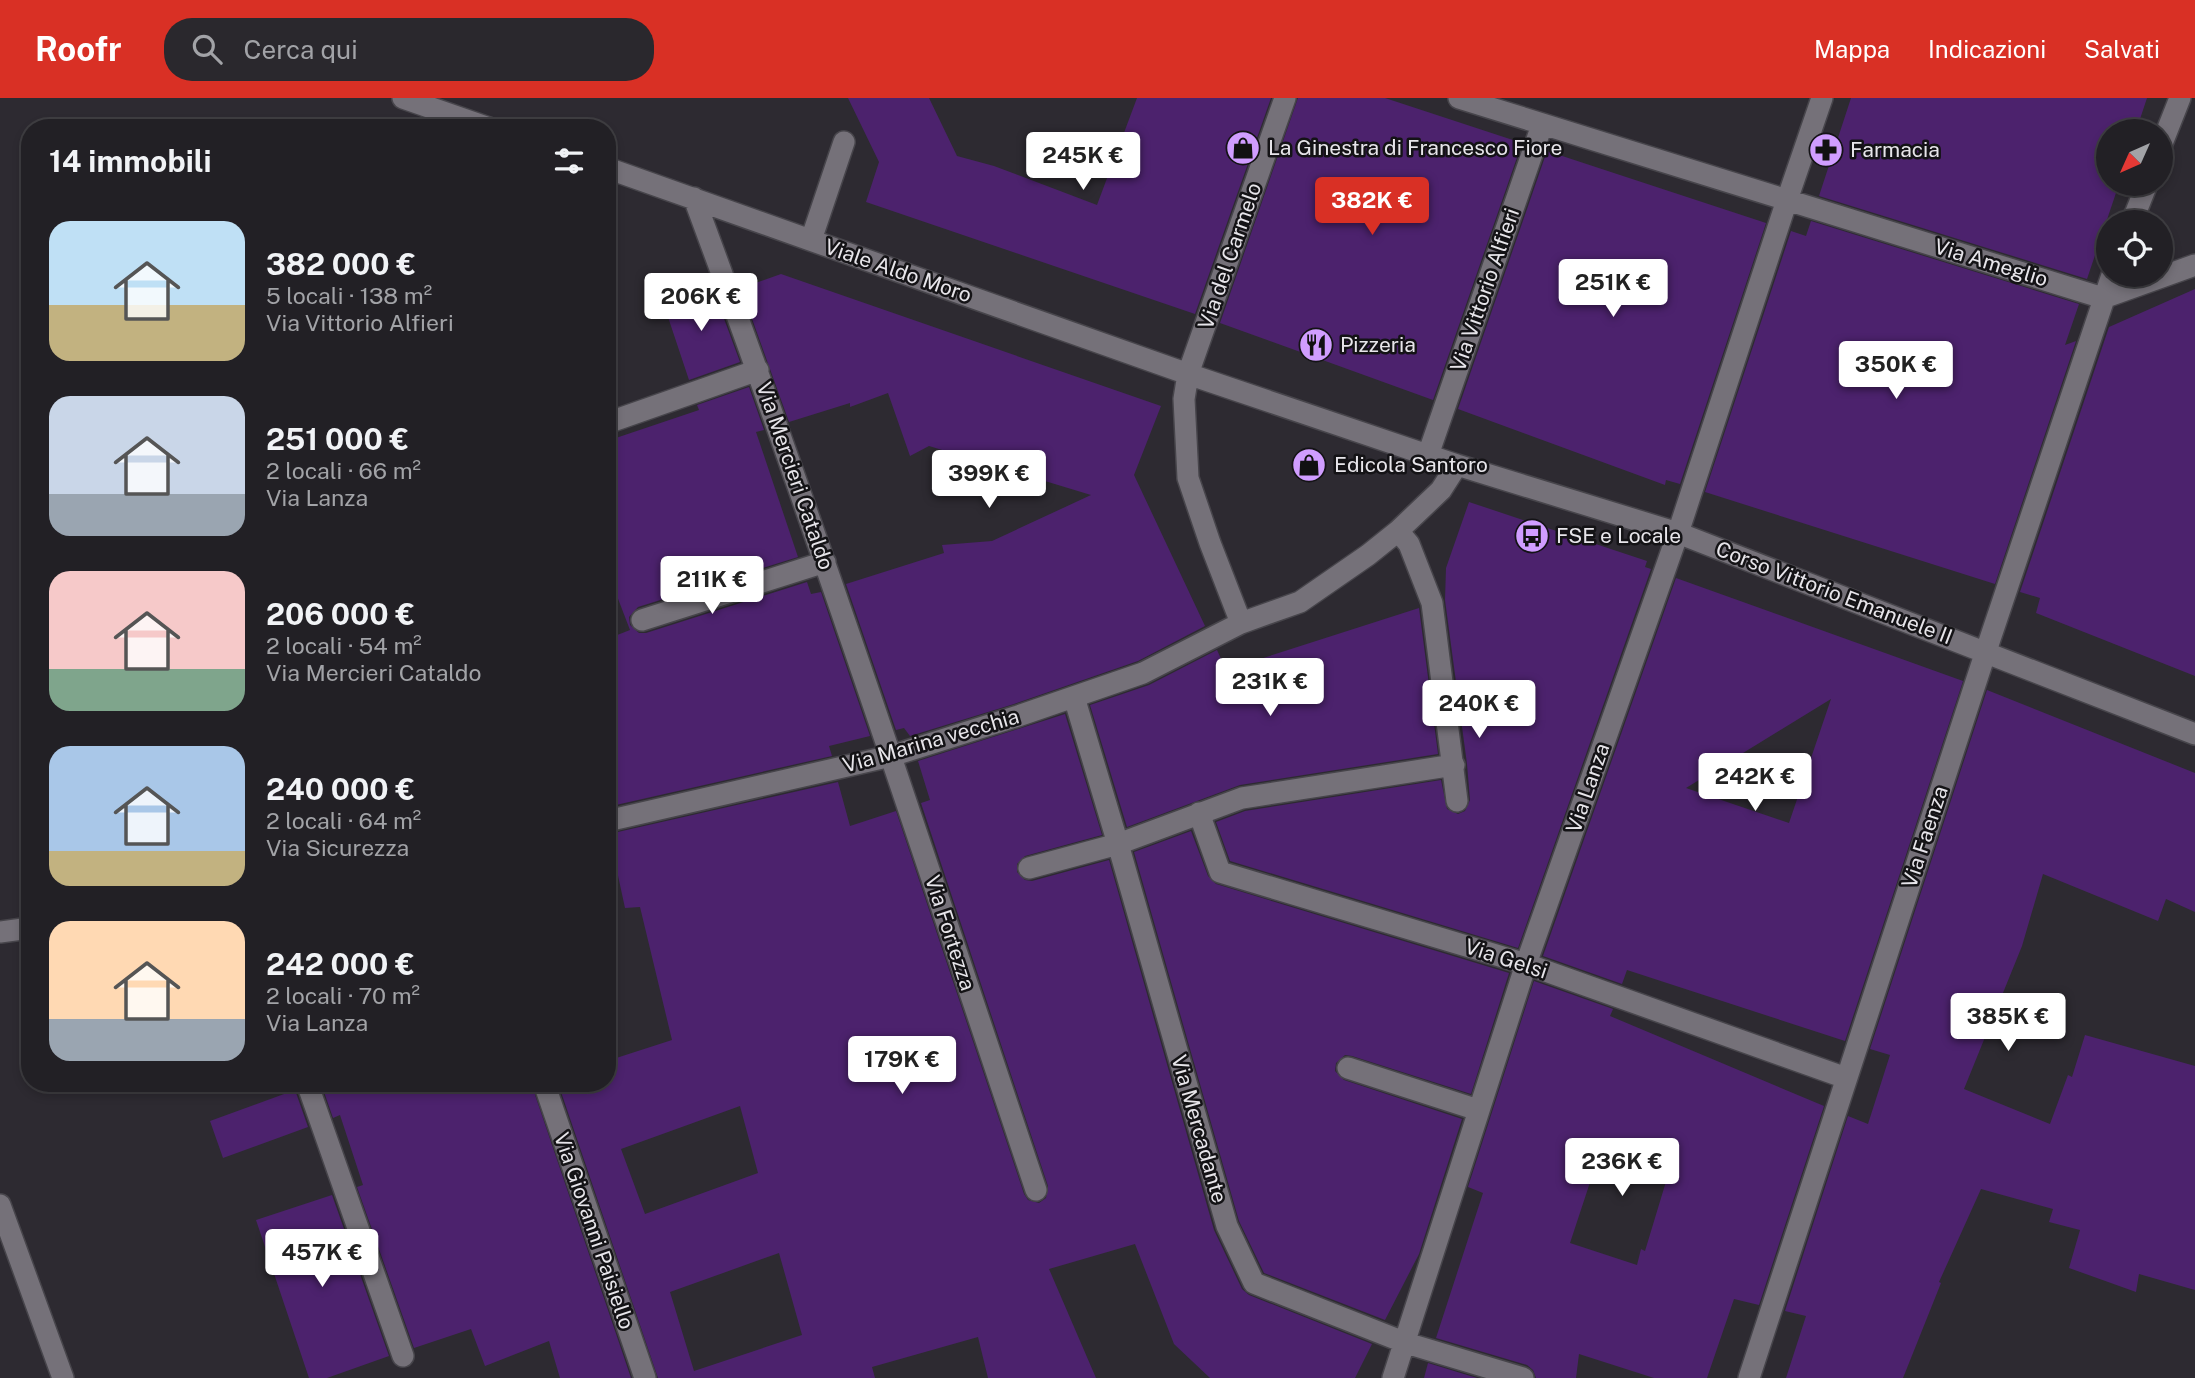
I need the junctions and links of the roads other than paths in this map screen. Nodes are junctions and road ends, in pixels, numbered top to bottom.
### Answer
1 (403, 98) edge
2 (1285, 98) edge
3 (1459, 98) edge
4 (1822, 98) edge
5 (2180, 98) edge
6 (463, 119) edge
7 (2172, 119) edge
8 (1542, 125) junction
9 (844, 142) dead end
10 (616, 171) edge
11 (694, 198) junction
12 (1787, 200) junction
13 (811, 240) junction
14 (2195, 265) edge
15 (2107, 287) edge
16 (2103, 298) junction
17 (758, 370) junction
18 (1188, 373) junction
19 (616, 420) edge
20 (1427, 454) junction
21 (1457, 465) junction
22 (1398, 531) junction
23 (1678, 533) junction
24 (825, 562) junction
25 (642, 620) dead end
26 (1241, 624) junction
27 (1986, 651) junction
28 (1074, 697) junction
29 (2195, 734) edge
30 (891, 756) junction
31 (1454, 765) junction
32 (1457, 801) dead end
33 (1199, 813) junction
34 (616, 819) edge
35 (1118, 844) junction
36 (1028, 867) dead end
37 (21, 929) edge
38 (0, 932) edge
39 (1525, 964) junction
40 (1348, 1068) dead end
41 (1846, 1078) junction
42 (310, 1092) edge
43 (547, 1092) edge
44 (1478, 1110) junction
45 (1036, 1189) dead end
46 (0, 1205) edge
47 (1406, 1343) junction
48 (403, 1356) dead end
49 (62, 1378) edge
50 (645, 1378) edge
51 (1393, 1378) edge
52 (1523, 1378) edge
53 (1749, 1378) edge

1 - 6 street
2 - 18 street, Via del Carmelo
3 - 8 street, Via Ameglio
4 - 12 street, Via Lanza
5 - 7 street
8 - 12 street, Via Ameglio
8 - 20 street, Via Vittorio Alfieri
9 - 13 street
10 - 11 street, Viale Aldo Moro
11 - 13 street, Viale Aldo Moro
11 - 17 street, Via Mercieri Cataldo
12 - 16 street, Via Ameglio
12 - 23 street, Via Lanza
13 - 18 street, Viale Aldo Moro
14 - 16 street
15 - 16 street, Via Faenza
16 - 27 street, Via Faenza
17 - 19 street
17 - 24 street, Via Mercieri Cataldo
18 - 20 street, Corso Vittorio Emanuele II
18 - 26 street, Via del Carmelo
20 - 21 street, Corso Vittorio Emanuele II
21 - 22 street, Via Marina vecchia
21 - 23 street, Corso Vittorio Emanuele II
22 - 26 street, Via Marina vecchia
22 - 31 street
23 - 27 street, Corso Vittorio Emanuele II
23 - 39 street, Via Lanza
24 - 25 street
24 - 30 street, Via Mercieri Cataldo
26 - 28 street, Via Marina vecchia
27 - 29 street, Corso Vittorio Emanuele II
27 - 41 street, Via Faenza
28 - 30 street, Via Marina vecchia
28 - 35 street, Via Mercadante
30 - 34 street, Via Marina vecchia
30 - 45 street, Via Fortezza
31 - 32 street
31 - 33 street
33 - 35 street
33 - 39 street, Via Gelsi
35 - 36 street
35 - 47 street, Via Mercadante
37 - 38 street
39 - 41 street, Via Gelsi
39 - 44 street, Via Lanza
40 - 44 street
41 - 53 street, Via Faenza
42 - 48 street
43 - 50 street, Via Giovanni Paisiello
44 - 47 street, Via Lanza
46 - 49 street
47 - 51 street, Via Lanza
47 - 52 street, Via Mercadante

